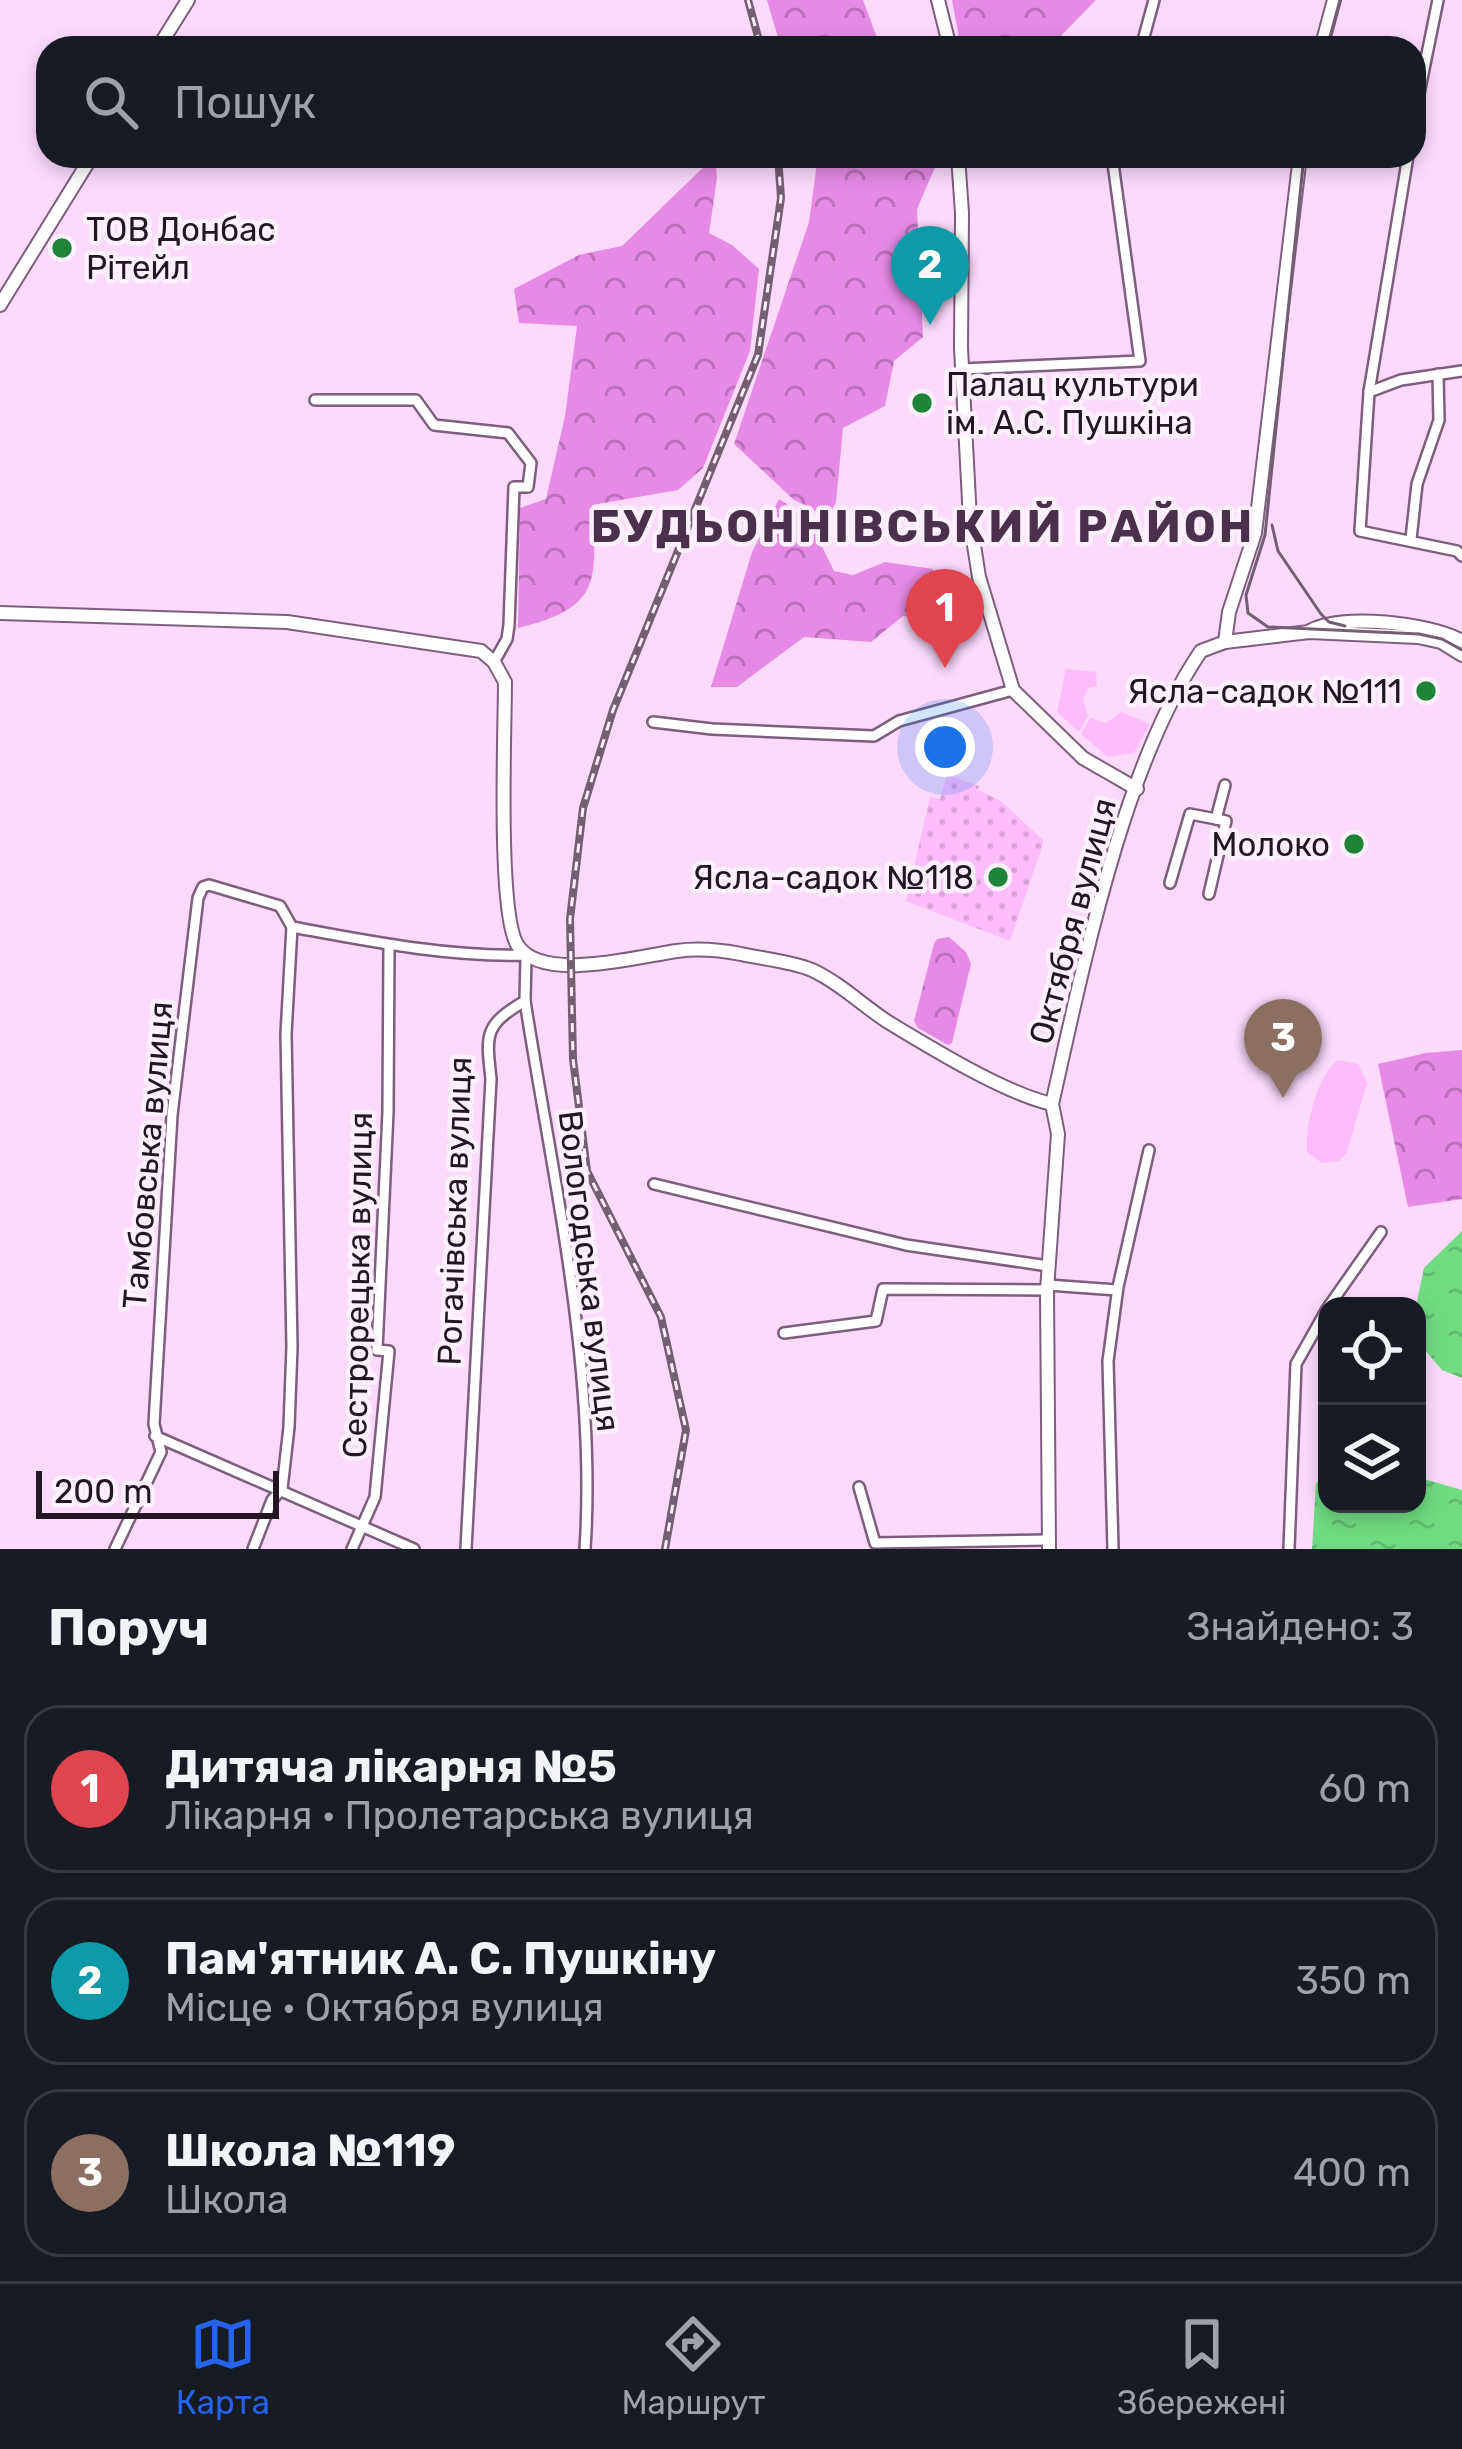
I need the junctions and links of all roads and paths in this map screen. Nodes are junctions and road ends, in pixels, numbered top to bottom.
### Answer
1 (188, 0) edge
2 (938, 0) edge
3 (1154, 0) edge
4 (1334, 0) edge
5 (1438, 0) edge
6 (166, 36) edge
7 (947, 36) edge
8 (1145, 36) edge
9 (1325, 36) edge
10 (1426, 59) edge
11 (85, 168) edge
12 (958, 168) edge
13 (1114, 168) edge
14 (1299, 168) edge
15 (1406, 168) edge
16 (0, 305) edge
17 (962, 368) junction
18 (1462, 371) edge
19 (1438, 374) junction
20 (1369, 392) junction
21 (315, 400) dead end
22 (1411, 539) junction
23 (1462, 556) edge
24 (0, 614) edge
25 (1309, 632) junction
26 (1462, 641) edge
27 (1225, 642) junction
28 (1462, 655) edge
29 (494, 662) junction
30 (1012, 690) junction
31 (653, 722) dead end
32 (1226, 785) dead end
33 (1137, 789) junction
34 (1216, 819) junction
35 (1169, 883) dead end
36 (1208, 894) dead end
37 (292, 927) junction
38 (389, 945) junction
39 (526, 955) junction
40 (525, 1001) junction
41 (1052, 1104) junction
42 (1149, 1150) dead end
43 (654, 1184) dead end
44 (1382, 1232) dead end
45 (1048, 1266) junction
46 (1047, 1287) junction
47 (1117, 1290) junction
48 (1336, 1297) edge
49 (1318, 1326) edge
50 (784, 1333) dead end
51 (154, 1436) junction
52 (859, 1487) dead end
53 (282, 1489) junction
54 (360, 1526) junction
55 (1049, 1545) edge
56 (115, 1549) edge
57 (253, 1549) edge
58 (352, 1549) edge
59 (414, 1549) edge
60 (466, 1549) edge
61 (585, 1549) edge
62 (1113, 1549) edge
63 (1289, 1549) edge

1 - 6 street
2 - 7 street
3 - 8 street
4 - 9 street
5 - 10 street
11 - 16 street
12 - 17 street
13 - 17 street
14 - 27 street
15 - 20 street
17 - 30 street
18 - 19 street
19 - 20 street
19 - 22 street
20 - 22 street
21 - 29 street
22 - 23 street
24 - 29 street
25 - 26 street
25 - 27 street
25 - 28 street
27 - 33 street
29 - 39 street
30 - 31 street
30 - 33 street, Октября вулиця
32 - 34 street
33 - 41 street, Октября вулиця
34 - 35 street
34 - 36 street
37 - 38 street
37 - 51 street, Тамбовська вулиця
37 - 53 street
38 - 39 street
38 - 54 street, Сестрорецька вулиця
39 - 40 street
39 - 41 street
40 - 60 street, Рогачівська вулиця
40 - 61 street, Вологодська вулиця
41 - 45 street, Октября вулиця
42 - 47 street
43 - 45 street
44 - 48 street
45 - 46 street, Октября вулиця
46 - 47 street
46 - 50 street
46 - 55 street, Октября вулиця
47 - 62 street
49 - 63 street
51 - 53 street
51 - 56 street, Тамбовська вулиця
52 - 55 street
53 - 54 street
53 - 57 street
54 - 58 street, Сестрорецька вулиця
54 - 59 street

